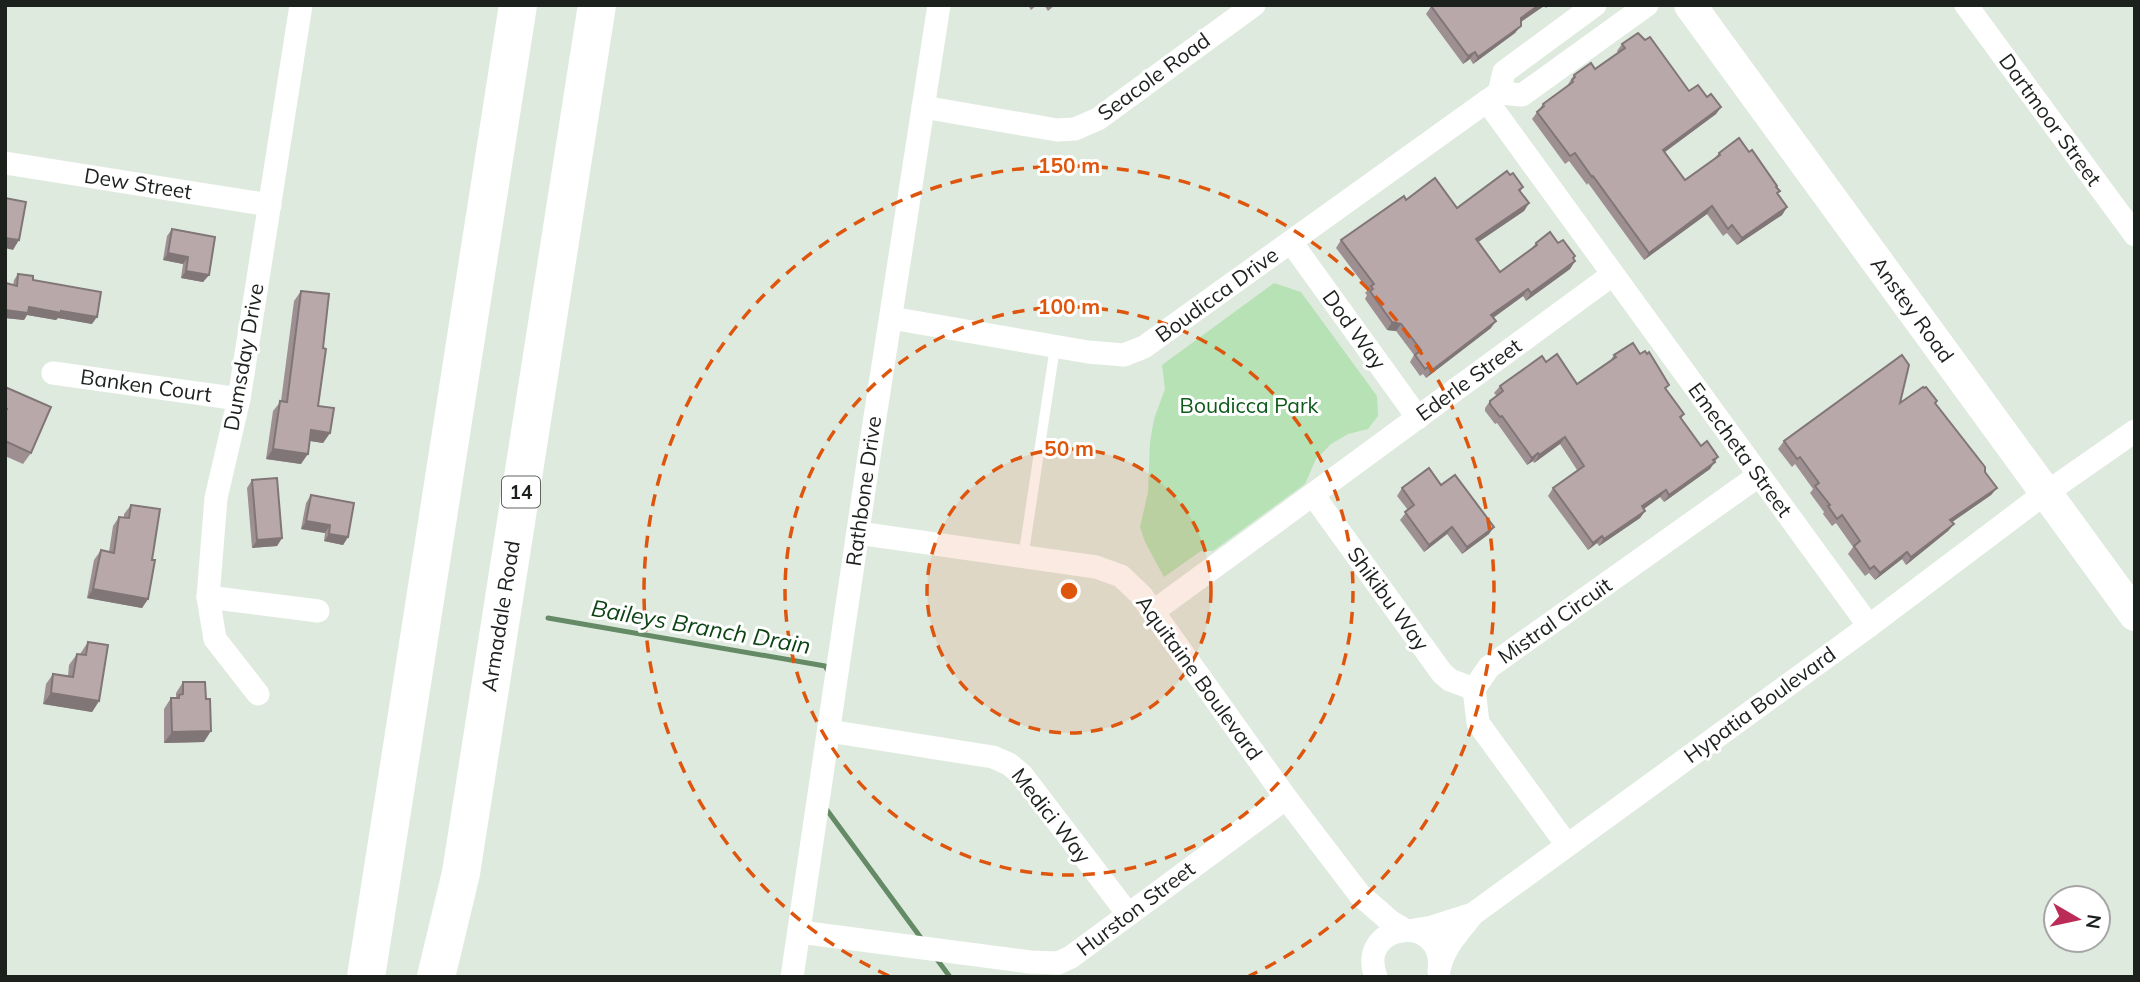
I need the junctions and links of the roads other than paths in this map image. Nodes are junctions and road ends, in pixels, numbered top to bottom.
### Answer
1 (301, 5) edge
2 (518, 5) edge
3 (597, 5) edge
4 (939, 5) edge
5 (1254, 5) edge
6 (1595, 5) edge
7 (1647, 5) edge
8 (1690, 5) edge
9 (1966, 5) edge
10 (1493, 97) junction
11 (923, 107) junction
12 (5, 163) edge
13 (270, 205) junction
14 (2135, 235) edge
15 (1291, 242) junction
16 (1612, 275) junction
17 (891, 318) junction
18 (1055, 347) junction
19 (53, 373) dead end
20 (239, 399) junction
21 (1418, 418) junction
22 (2135, 431) edge
23 (1758, 476) junction
24 (2046, 493) junction
25 (1313, 495) junction
26 (858, 534) junction
27 (1023, 558) junction
28 (208, 597) junction
29 (318, 611) dead end
30 (1154, 611) junction
31 (2135, 615) edge
32 (1869, 626) junction
33 (1474, 688) junction
34 (258, 694) dead end
35 (829, 731) junction
36 (1286, 798) junction
37 (1567, 845) junction
38 (1360, 895) junction
39 (1128, 914) junction
40 (1473, 914) junction
41 (1410, 930) junction
42 (800, 932) junction
43 (1372, 967) edge
44 (1439, 972) edge
45 (366, 977) edge
46 (436, 977) edge
47 (792, 977) edge

1 - 13 street, Dumsday Drive
2 - 45 highway
3 - 46 highway, Armadale Road / 14
4 - 11 street, Rathbone Drive
5 - 11 street, Seacole Road
6 - 10 street, Boudicca Drive
7 - 10 street, Boudicca Drive
8 - 24 street, Anstey Road
9 - 14 street, Dartmoor Street
10 - 15 street, Boudicca Drive
10 - 16 street
11 - 17 street, Rathbone Drive
12 - 13 street, Dew Street
13 - 20 street, Dumsday Drive
15 - 18 street, Boudicca Drive
15 - 21 street, Dod Way
16 - 21 street, Ederle Street
16 - 23 street, Emecheta Street
17 - 18 street, Boudicca Drive
17 - 26 street, Rathbone Drive
18 - 27 lane
19 - 20 street, Banken Court
20 - 28 street, Dumsday Drive
21 - 25 street, Ederle Street
22 - 24 street, Hypatia Boulevard
23 - 32 street, Emecheta Street
23 - 33 street, Mistral Circuit
24 - 31 street, Anstey Road
24 - 32 street, Hypatia Boulevard
25 - 30 street, Ederle Street
25 - 33 street, Shikibu Way
26 - 27 street, Aquitaine Boulevard
26 - 35 street, Rathbone Drive
27 - 30 street, Aquitaine Boulevard
28 - 29 street
28 - 34 street, Dumsday Drive
30 - 36 street, Aquitaine Boulevard
32 - 37 street, Hypatia Boulevard
33 - 37 street
35 - 39 street, Medici Way
35 - 42 street, Rathbone Drive
36 - 38 street, Aquitaine Boulevard
36 - 39 street, Hurston Street
37 - 40 street, Hypatia Boulevard
38 - 41 street
38 - 43 street
39 - 42 street, Hurston Street
40 - 41 street
40 - 44 street
41 - 43 street
41 - 44 street
42 - 47 street, Rathbone Drive

